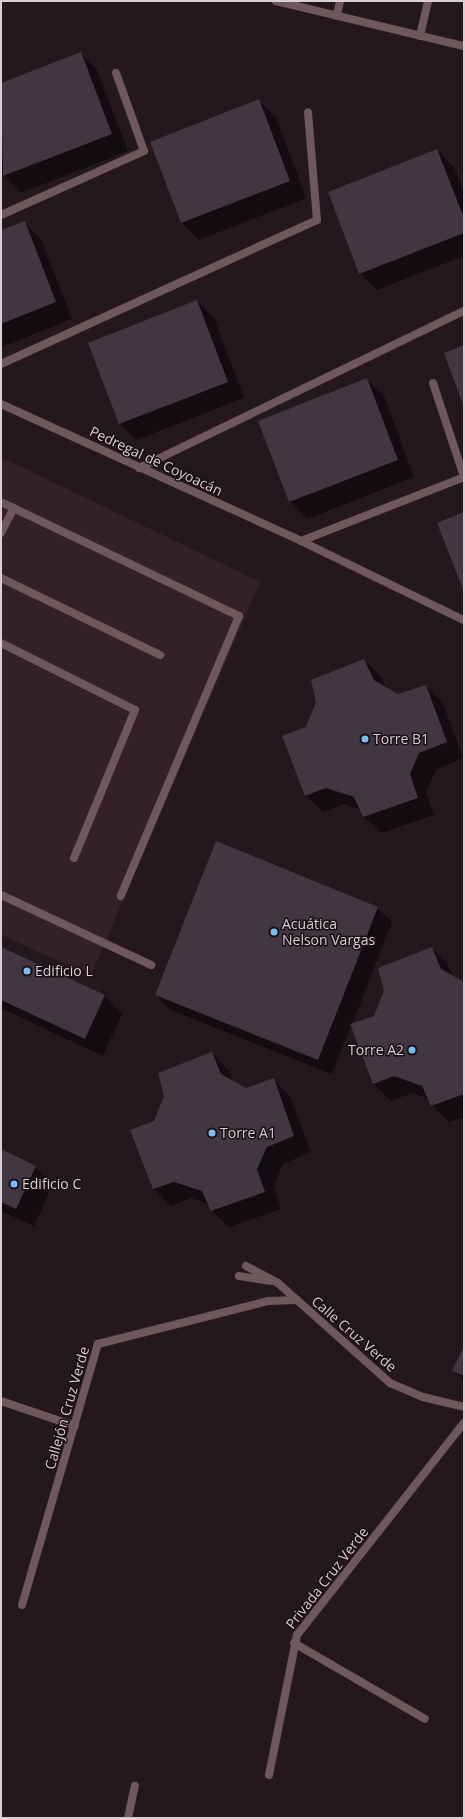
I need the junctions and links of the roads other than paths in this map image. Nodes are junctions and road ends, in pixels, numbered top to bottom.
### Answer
1 (276, 1) edge
2 (340, 1) edge
3 (428, 1) edge
4 (337, 16) junction
5 (420, 36) junction
6 (464, 46) edge
7 (116, 73) dead end
8 (308, 112) dead end
9 (1, 215) edge
10 (464, 311) edge
11 (1, 364) edge
12 (433, 383) dead end
13 (1, 404) edge
14 (139, 468) junction
15 (464, 477) edge
16 (1, 502) edge
17 (14, 508) junction
18 (1, 533) edge
19 (301, 541) junction
20 (1, 578) edge
21 (464, 620) edge
22 (1, 643) edge
23 (160, 655) dead end
24 (74, 858) dead end
25 (1, 895) edge
26 (121, 896) dead end
27 (151, 965) dead end
28 (246, 1266) dead end
29 (239, 1276) dead end
30 (278, 1283) junction
31 (296, 1300) junction
32 (1, 1401) edge
33 (464, 1407) edge
34 (464, 1424) edge
35 (75, 1426) junction
36 (22, 1605) dead end
37 (294, 1643) junction
38 (425, 1719) dead end
39 (269, 1775) dead end
40 (135, 1786) dead end
41 (128, 1818) edge

1 - 4 street
2 - 4 street
3 - 5 street
4 - 5 street
5 - 6 street
7 - 9 street
8 - 11 street
10 - 14 street
12 - 15 street
13 - 14 street, Pedregal de Coyoacán
14 - 19 street, Pedregal de Coyoacán
15 - 19 street
16 - 17 street
17 - 18 street
17 - 26 street
19 - 21 street, Pedregal de Coyoacán
20 - 23 street
22 - 24 street
25 - 27 street
28 - 30 street, Calle Cruz Verde
29 - 30 street
30 - 31 street, Calle Cruz Verde
31 - 33 street, Calle Cruz Verde
31 - 35 street, Callejón Cruz Verde
32 - 35 street
34 - 37 street, Privada Cruz Verde
35 - 36 street, Callejón Cruz Verde
37 - 38 street
37 - 39 street, Privada Cruz Verde
40 - 41 street

